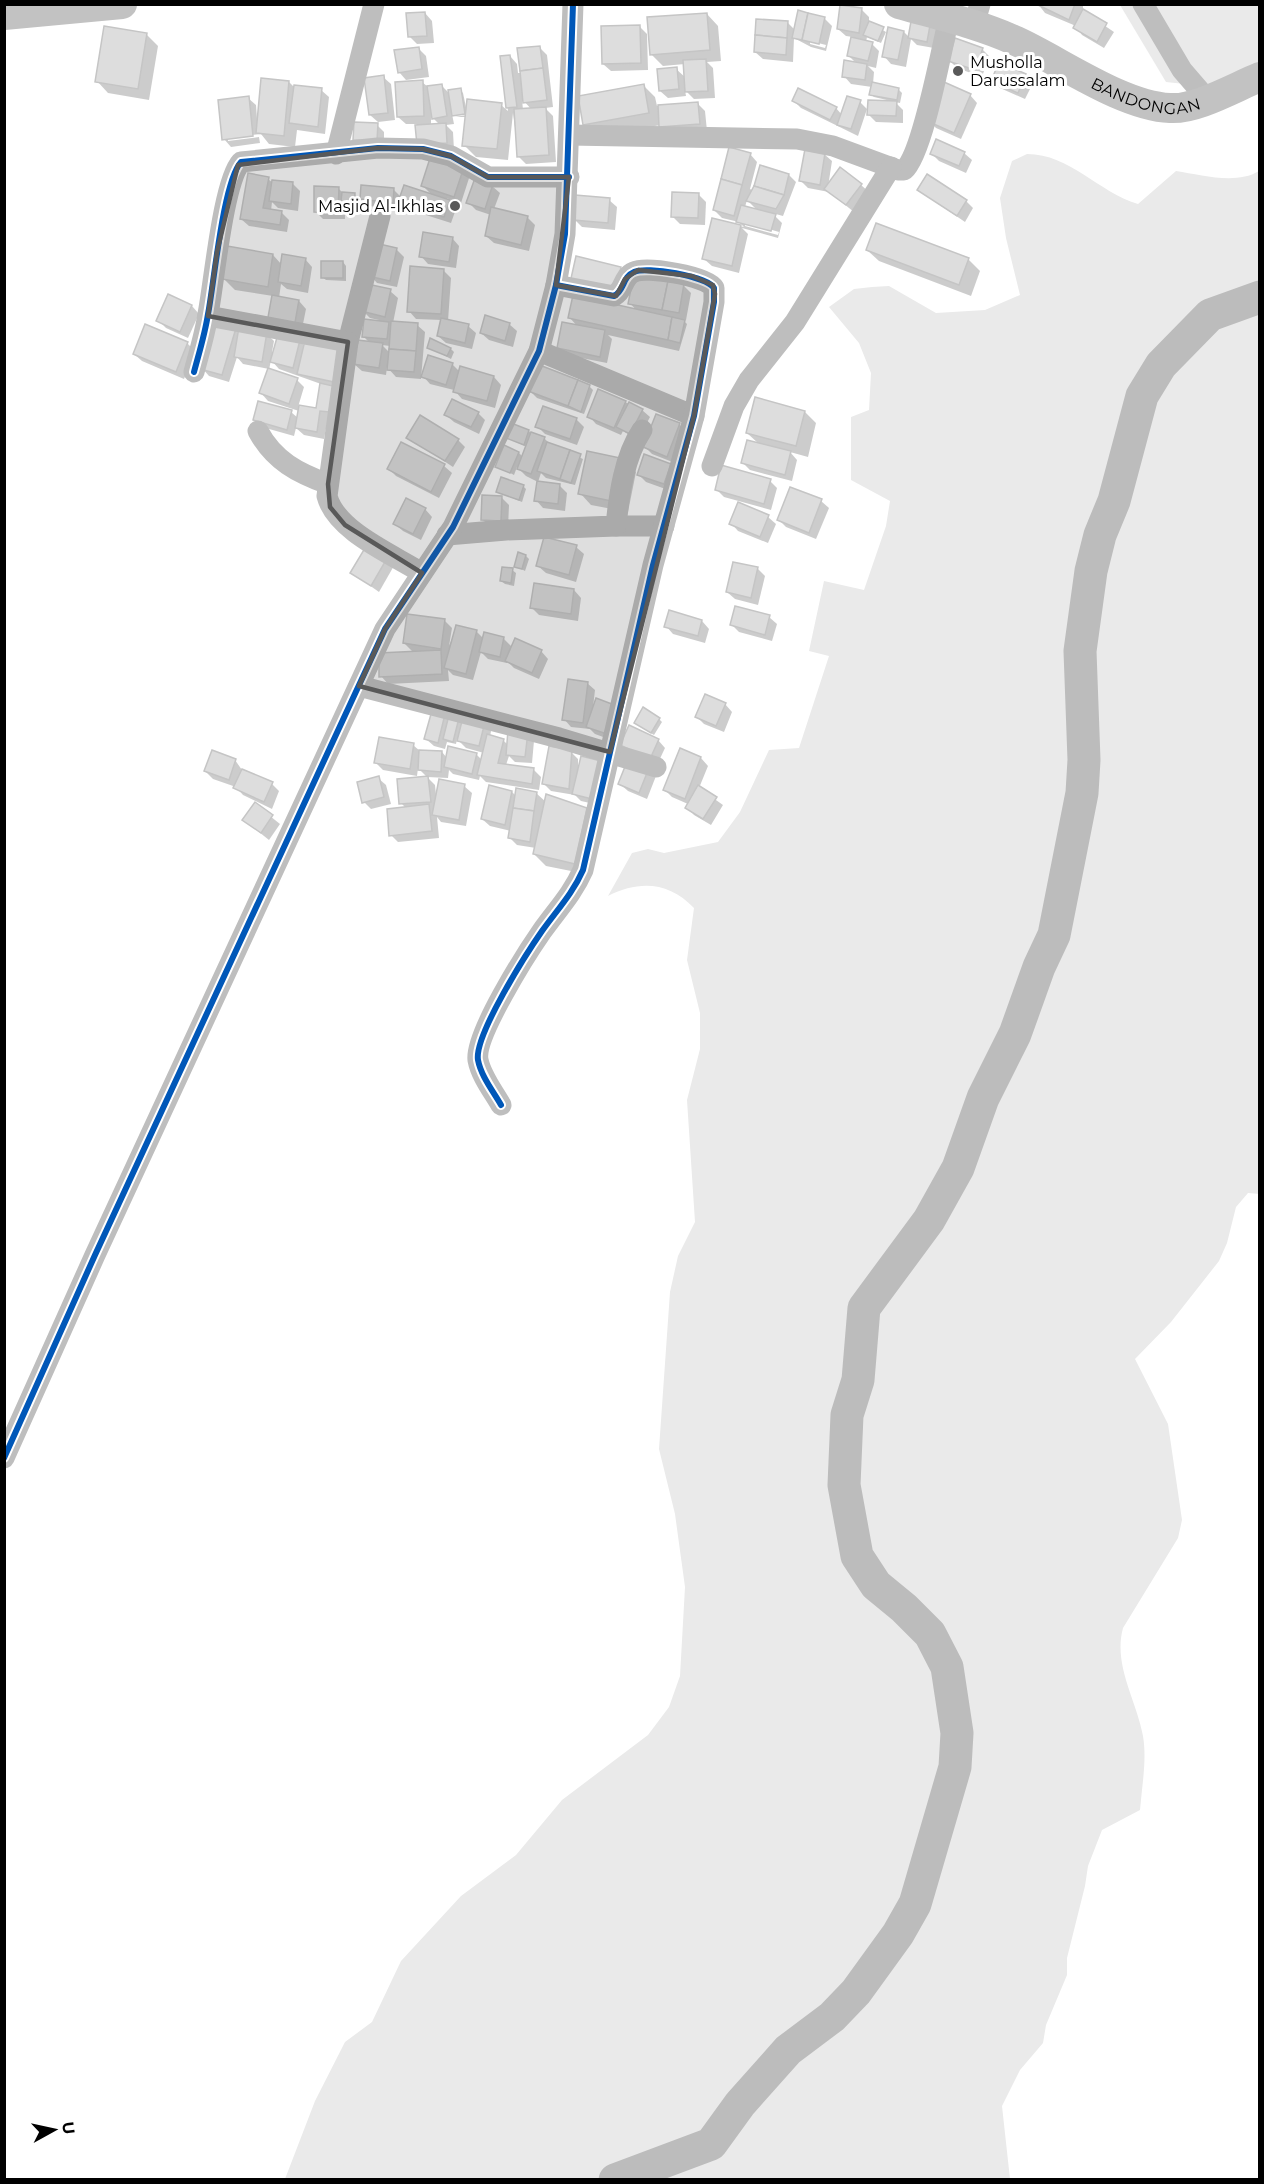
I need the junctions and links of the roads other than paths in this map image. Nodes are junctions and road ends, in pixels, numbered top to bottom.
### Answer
1 (122, 4) edge
2 (374, 4) edge
3 (573, 4) edge
4 (898, 4) edge
5 (1143, 4) edge
6 (4, 15) edge
7 (968, 16) edge
8 (1260, 77) edge
9 (1207, 99) junction
10 (569, 135) junction
11 (336, 154) junction
12 (891, 167) junction
13 (569, 177) junction
14 (380, 216) dead end
15 (556, 285) junction
16 (208, 316) junction
17 (348, 342) junction
18 (539, 351) junction
19 (194, 372) dead end
20 (693, 416) junction
21 (642, 430) dead end
22 (258, 431) dead end
23 (712, 466) dead end
24 (328, 484) junction
25 (616, 526) junction
26 (664, 526) junction
27 (447, 535) junction
28 (422, 573) junction
29 (359, 687) junction
30 (610, 752) junction
31 (656, 767) dead end
32 (501, 1105) dead end
33 (4, 1458) edge

1 - 6 street
2 - 11 street
3 - 10 street
4 - 7 street, BANDONGAN
5 - 9 street
7 - 9 street, BANDONGAN
7 - 12 street
8 - 9 street, BANDONGAN
10 - 12 street
10 - 13 street
11 - 13 street
11 - 16 street
12 - 23 street
13 - 15 street
14 - 17 street
15 - 18 street
15 - 20 street
16 - 17 street
16 - 19 street
17 - 24 street
18 - 20 street
18 - 27 street
20 - 26 street
21 - 25 street
22 - 24 street
24 - 28 street
25 - 26 street
25 - 27 street
26 - 30 street
27 - 28 street
28 - 29 street
29 - 30 street
29 - 33 street
30 - 31 street
30 - 32 street

